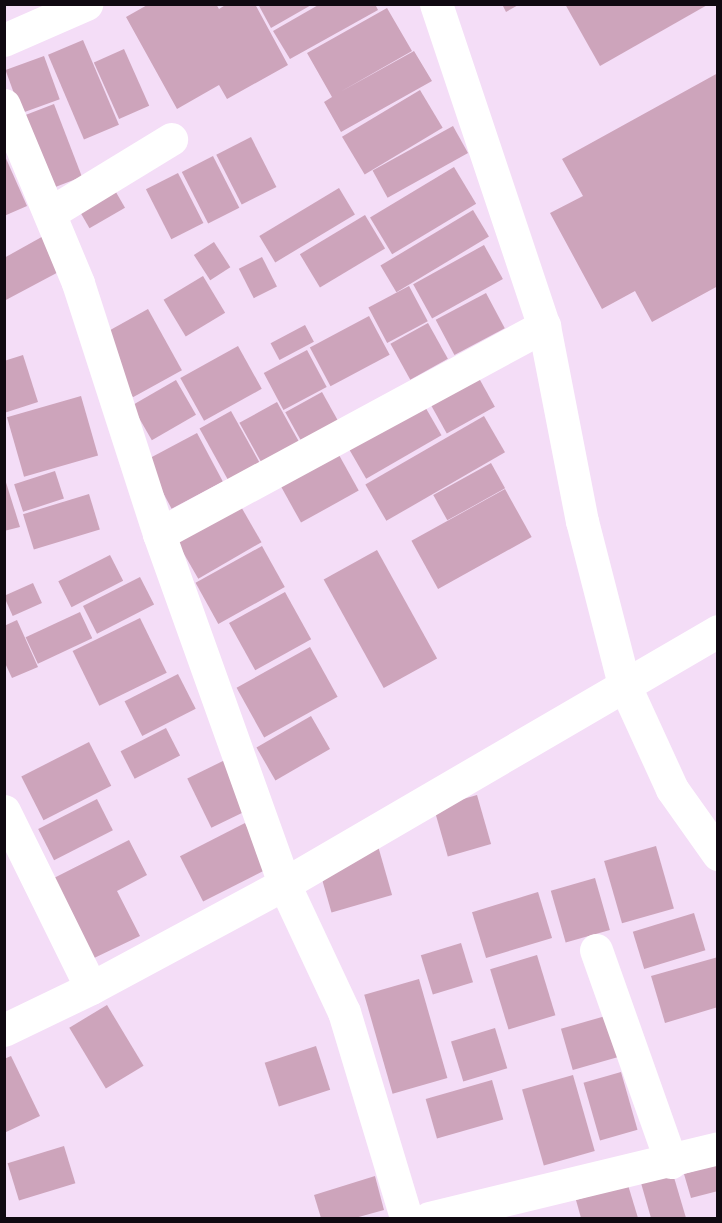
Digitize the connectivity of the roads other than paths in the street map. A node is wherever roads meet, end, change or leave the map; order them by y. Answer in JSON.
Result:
{"nodes":[{"id":1,"x":86,"y":4,"type":"edge"},
{"id":2,"x":436,"y":4,"type":"edge"},
{"id":3,"x":4,"y":40,"type":"edge"},
{"id":4,"x":4,"y":105,"type":"edge"},
{"id":5,"x":171,"y":139,"type":"dead end"},
{"id":6,"x":50,"y":213,"type":"junction"},
{"id":7,"x":544,"y":326,"type":"junction"},
{"id":8,"x":159,"y":534,"type":"junction"},
{"id":9,"x":717,"y":631,"type":"edge"},
{"id":10,"x":624,"y":684,"type":"junction"},
{"id":11,"x":4,"y":812,"type":"edge"},
{"id":12,"x":717,"y":854,"type":"edge"},
{"id":13,"x":284,"y":884,"type":"junction"},
{"id":14,"x":596,"y":950,"type":"dead end"},
{"id":15,"x":91,"y":988,"type":"junction"},
{"id":16,"x":4,"y":1030,"type":"edge"},
{"id":17,"x":717,"y":1148,"type":"edge"},
{"id":18,"x":671,"y":1162,"type":"junction"},
{"id":19,"x":406,"y":1218,"type":"edge"},
{"id":20,"x":429,"y":1218,"type":"edge"}],
"edges":[{"from":1,"to":3,"type":"street"},
{"from":2,"to":7,"type":"street"},
{"from":4,"to":6,"type":"street"},
{"from":5,"to":6,"type":"street"},
{"from":6,"to":8,"type":"street"},
{"from":7,"to":8,"type":"street"},
{"from":7,"to":10,"type":"street"},
{"from":8,"to":13,"type":"street"},
{"from":9,"to":10,"type":"street"},
{"from":10,"to":12,"type":"street"},
{"from":10,"to":13,"type":"street"},
{"from":11,"to":15,"type":"street"},
{"from":13,"to":15,"type":"street"},
{"from":13,"to":19,"type":"street"},
{"from":14,"to":18,"type":"street"},
{"from":15,"to":16,"type":"street"},
{"from":17,"to":18,"type":"street"},
{"from":18,"to":20,"type":"street"}]}
